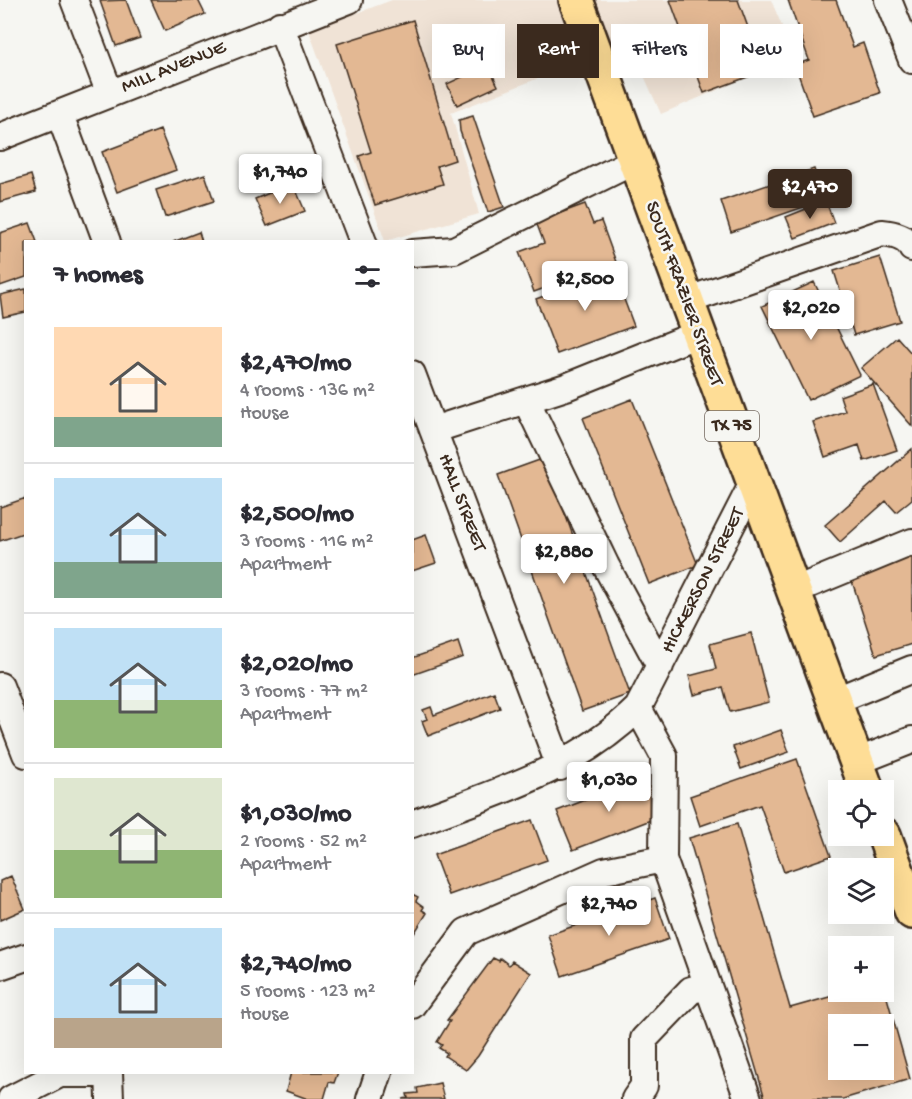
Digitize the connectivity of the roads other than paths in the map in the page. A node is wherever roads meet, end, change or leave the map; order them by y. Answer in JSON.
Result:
{"nodes":[{"id":1,"x":74,"y":0,"type":"edge"},
{"id":2,"x":349,"y":0,"type":"edge"},
{"id":3,"x":576,"y":0,"type":"edge"},
{"id":4,"x":888,"y":0,"type":"edge"},
{"id":5,"x":280,"y":25,"type":"junction"},
{"id":6,"x":912,"y":60,"type":"edge"},
{"id":7,"x":110,"y":94,"type":"junction"},
{"id":8,"x":60,"y":115,"type":"junction"},
{"id":9,"x":0,"y":137,"type":"edge"},
{"id":10,"x":634,"y":161,"type":"junction"},
{"id":11,"x":106,"y":240,"type":"edge"},
{"id":12,"x":362,"y":240,"type":"edge"},
{"id":13,"x":912,"y":248,"type":"edge"},
{"id":14,"x":414,"y":253,"type":"edge"},
{"id":15,"x":686,"y":301,"type":"junction"},
{"id":16,"x":698,"y":334,"type":"junction"},
{"id":17,"x":414,"y":379,"type":"edge"},
{"id":18,"x":526,"y":400,"type":"junction"},
{"id":19,"x":434,"y":430,"type":"junction"},
{"id":20,"x":753,"y":483,"type":"junction"},
{"id":21,"x":912,"y":542,"type":"edge"},
{"id":22,"x":793,"y":591,"type":"junction"},
{"id":23,"x":912,"y":669,"type":"edge"},
{"id":24,"x":657,"y":672,"type":"junction"},
{"id":25,"x":0,"y":686,"type":"edge"},
{"id":26,"x":834,"y":701,"type":"junction"},
{"id":27,"x":638,"y":708,"type":"junction"},
{"id":28,"x":912,"y":740,"type":"edge"},
{"id":29,"x":24,"y":748,"type":"edge"},
{"id":30,"x":560,"y":767,"type":"junction"},
{"id":31,"x":862,"y":776,"type":"edge"},
{"id":32,"x":414,"y":823,"type":"edge"},
{"id":33,"x":888,"y":846,"type":"edge"},
{"id":34,"x":663,"y":859,"type":"junction"},
{"id":35,"x":912,"y":912,"type":"edge"},
{"id":36,"x":24,"y":958,"type":"edge"},
{"id":37,"x":0,"y":966,"type":"edge"},
{"id":38,"x":708,"y":986,"type":"junction"},
{"id":39,"x":414,"y":1002,"type":"edge"},
{"id":40,"x":60,"y":1074,"type":"edge"},
{"id":41,"x":109,"y":1074,"type":"edge"},
{"id":42,"x":378,"y":1074,"type":"edge"},
{"id":43,"x":11,"y":1099,"type":"edge"},
{"id":44,"x":110,"y":1099,"type":"edge"},
{"id":45,"x":370,"y":1099,"type":"edge"},
{"id":46,"x":635,"y":1099,"type":"edge"},
{"id":47,"x":748,"y":1099,"type":"edge"}],
"edges":[{"from":1,"to":7,"type":"street"},
{"from":2,"to":5,"type":"street","name":"MILL AVENUE"},
{"from":3,"to":10,"type":"main road","name":"SOUTH FRAZIER STREET","number":"TX 75"},
{"from":4,"to":6,"type":"street"},
{"from":5,"to":7,"type":"street","name":"MILL AVENUE"},
{"from":5,"to":12,"type":"street"},
{"from":7,"to":8,"type":"street","name":"MILL AVENUE"},
{"from":8,"to":9,"type":"street","name":"MILL AVENUE"},
{"from":8,"to":11,"type":"street"},
{"from":10,"to":14,"type":"street"},
{"from":10,"to":15,"type":"main road","name":"SOUTH FRAZIER STREET","number":"TX 75"},
{"from":13,"to":15,"type":"street"},
{"from":15,"to":16,"type":"main road","name":"SOUTH FRAZIER STREET","number":"TX 75"},
{"from":16,"to":18,"type":"street"},
{"from":16,"to":20,"type":"main road","name":"SOUTH FRAZIER STREET","number":"TX 75"},
{"from":17,"to":19,"type":"street","name":"HALL STREET"},
{"from":18,"to":19,"type":"street"},
{"from":18,"to":24,"type":"street"},
{"from":19,"to":30,"type":"street","name":"HALL STREET"},
{"from":20,"to":22,"type":"main road","name":"SOUTH FRAZIER STREET","number":"TX 75"},
{"from":20,"to":24,"type":"street","name":"HICKERSON STREET"},
{"from":21,"to":22,"type":"street"},
{"from":22,"to":26,"type":"main road","name":"SOUTH FRAZIER STREET","number":"TX 75"},
{"from":23,"to":26,"type":"street"},
{"from":24,"to":27,"type":"street","name":"HICKERSON STREET"},
{"from":25,"to":29,"type":"street"},
{"from":26,"to":31,"type":"main road","name":"SOUTH FRAZIER STREET","number":"TX 75"},
{"from":27,"to":30,"type":"street","name":"HICKERSON STREET"},
{"from":27,"to":34,"type":"street"},
{"from":28,"to":31,"type":"street"},
{"from":30,"to":32,"type":"street","name":"HICKERSON STREET"},
{"from":33,"to":35,"type":"main road"},
{"from":34,"to":38,"type":"street"},
{"from":34,"to":39,"type":"street"},
{"from":36,"to":37,"type":"street"},
{"from":38,"to":46,"type":"street"},
{"from":38,"to":47,"type":"street"},
{"from":40,"to":43,"type":"street"},
{"from":41,"to":44,"type":"street"},
{"from":42,"to":45,"type":"street"}]}
